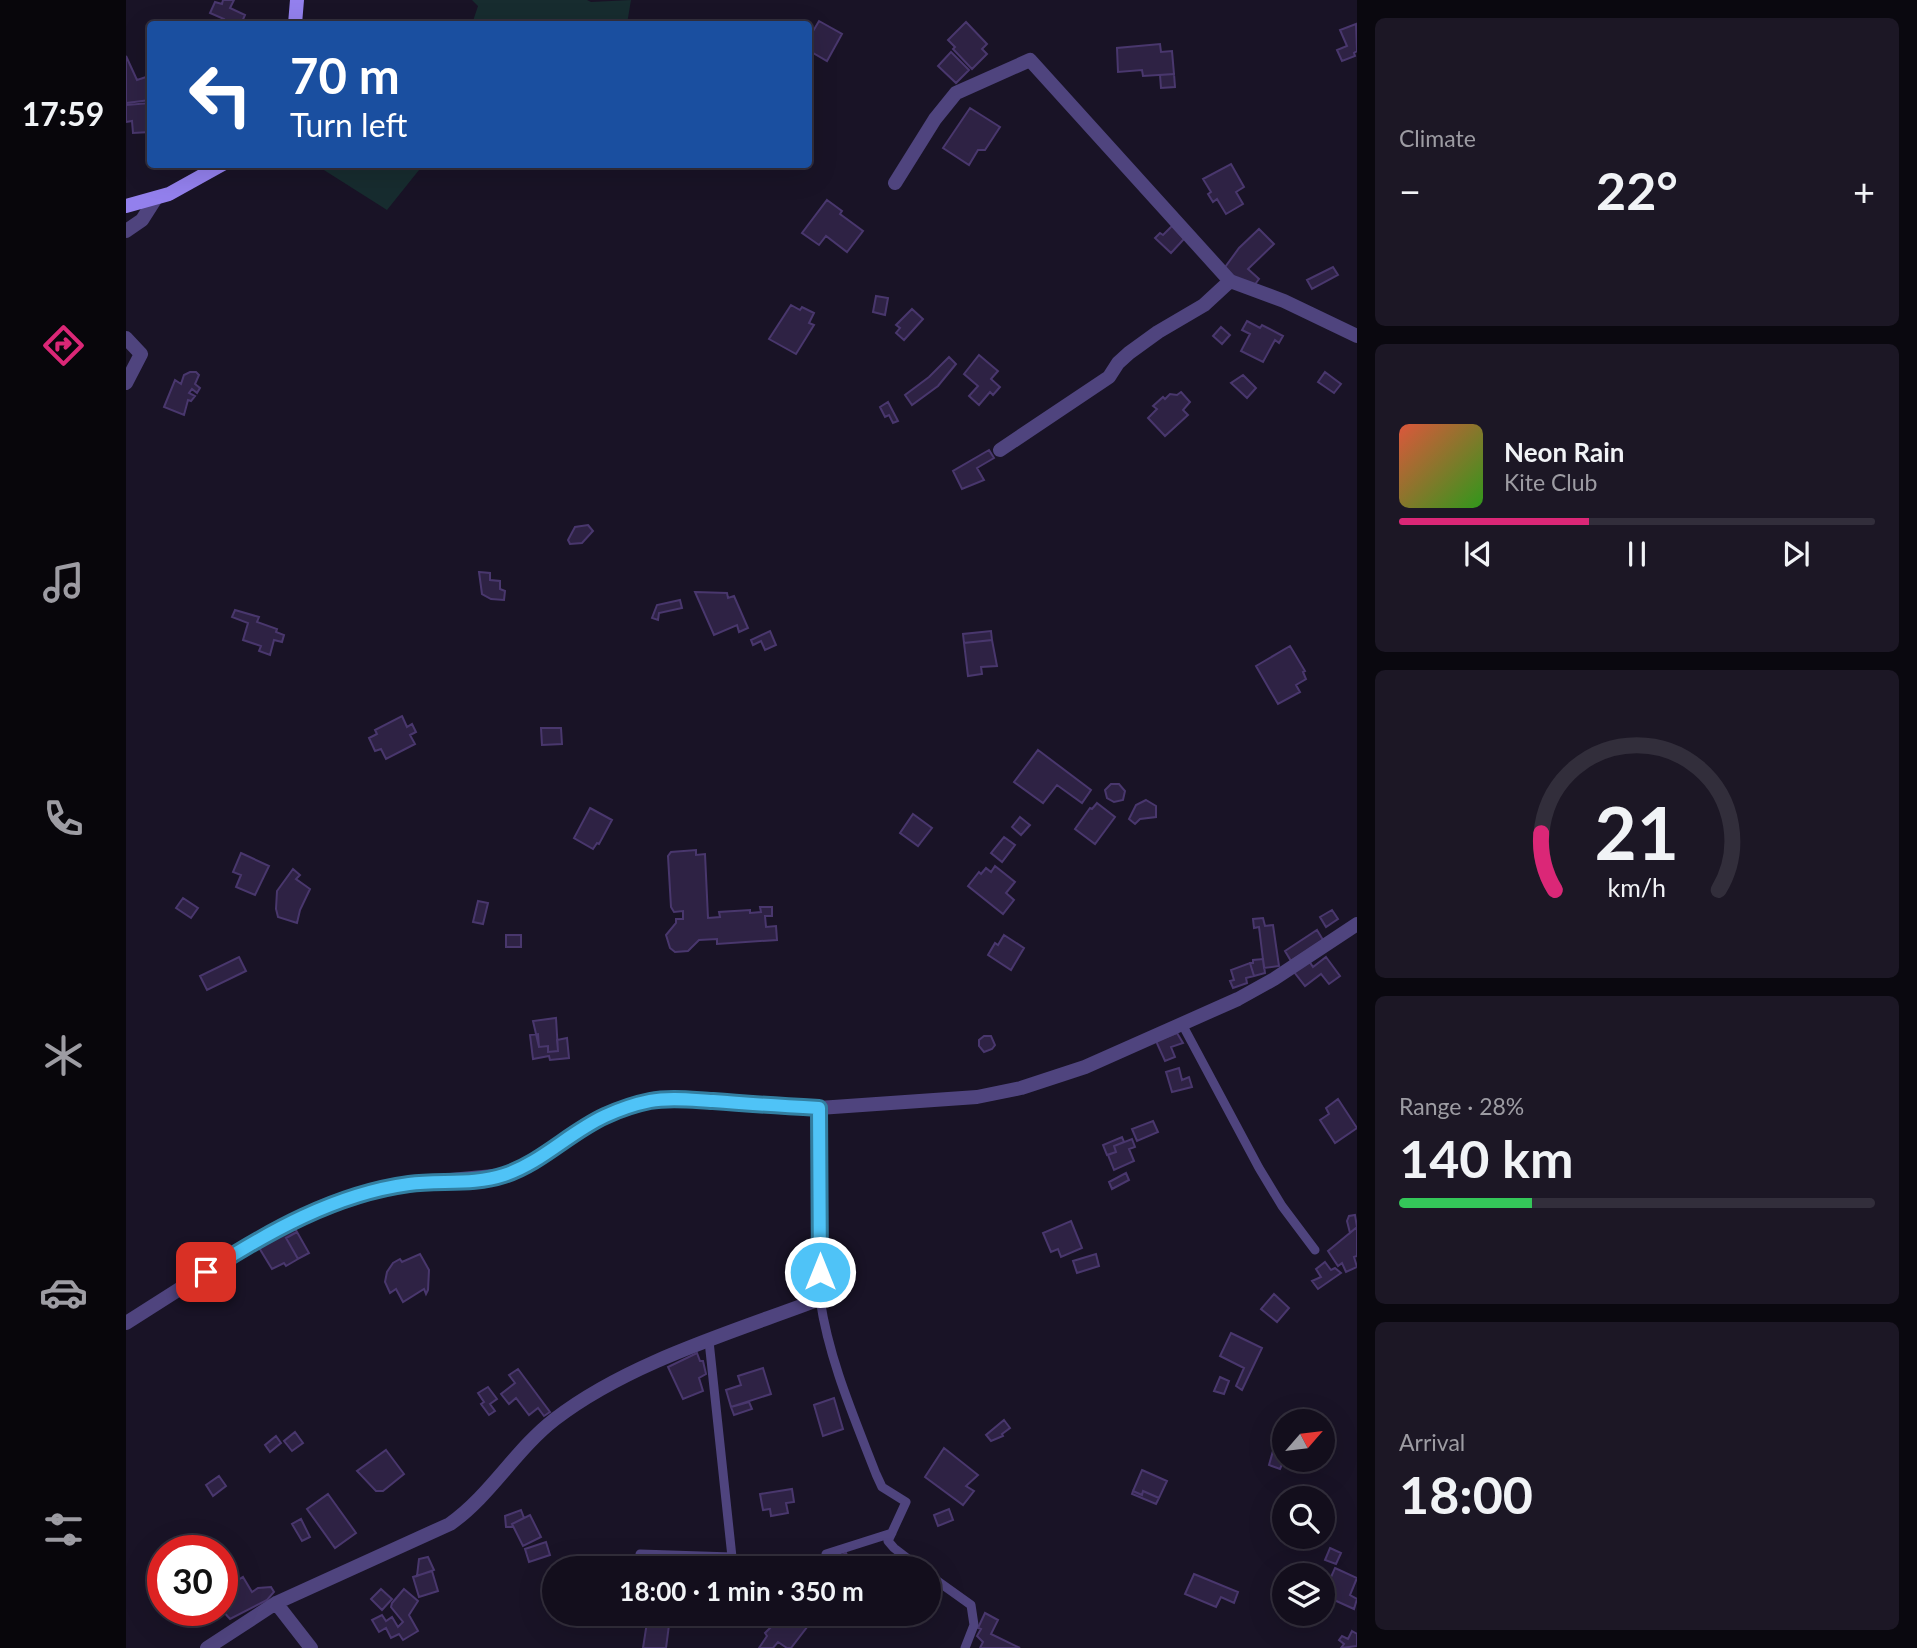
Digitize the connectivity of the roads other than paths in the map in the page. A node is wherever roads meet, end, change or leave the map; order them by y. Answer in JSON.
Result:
{"nodes":[{"id":1,"x":297,"y":0,"type":"edge"},
{"id":2,"x":295,"y":21,"type":"edge"},
{"id":3,"x":216,"y":168,"type":"edge"},
{"id":4,"x":895,"y":183,"type":"dead end"},
{"id":5,"x":156,"y":198,"type":"junction"},
{"id":6,"x":126,"y":206,"type":"edge"},
{"id":7,"x":126,"y":231,"type":"edge"},
{"id":8,"x":1230,"y":281,"type":"junction"},
{"id":9,"x":1357,"y":336,"type":"edge"},
{"id":10,"x":126,"y":338,"type":"edge"},
{"id":11,"x":126,"y":383,"type":"edge"},
{"id":12,"x":1000,"y":450,"type":"dead end"},
{"id":13,"x":1357,"y":924,"type":"edge"},
{"id":14,"x":1182,"y":1024,"type":"junction"},
{"id":15,"x":819,"y":1108,"type":"junction"},
{"id":16,"x":1315,"y":1250,"type":"dead end"},
{"id":17,"x":820,"y":1299,"type":"junction"},
{"id":18,"x":126,"y":1323,"type":"edge"},
{"id":19,"x":709,"y":1341,"type":"junction"},
{"id":20,"x":892,"y":1533,"type":"junction"},
{"id":21,"x":640,"y":1554,"type":"dead end"},
{"id":22,"x":826,"y":1555,"type":"dead end"},
{"id":23,"x":904,"y":1556,"type":"edge"},
{"id":24,"x":941,"y":1584,"type":"edge"},
{"id":25,"x":276,"y":1603,"type":"junction"},
{"id":26,"x":207,"y":1648,"type":"edge"},
{"id":27,"x":311,"y":1648,"type":"edge"},
{"id":28,"x":965,"y":1648,"type":"edge"}],
"edges":[{"from":1,"to":2,"type":"main road"},
{"from":3,"to":5,"type":"main road"},
{"from":4,"to":8,"type":"street"},
{"from":5,"to":6,"type":"main road"},
{"from":5,"to":7,"type":"street"},
{"from":8,"to":9,"type":"street"},
{"from":8,"to":12,"type":"street"},
{"from":10,"to":11,"type":"street"},
{"from":13,"to":14,"type":"street"},
{"from":14,"to":15,"type":"street"},
{"from":14,"to":16,"type":"lane"},
{"from":15,"to":17,"type":"street"},
{"from":15,"to":18,"type":"street"},
{"from":17,"to":19,"type":"street"},
{"from":17,"to":20,"type":"lane"},
{"from":19,"to":21,"type":"lane"},
{"from":19,"to":25,"type":"street"},
{"from":20,"to":22,"type":"lane"},
{"from":20,"to":23,"type":"lane"},
{"from":24,"to":28,"type":"lane"},
{"from":25,"to":26,"type":"street"},
{"from":25,"to":27,"type":"street"}]}
